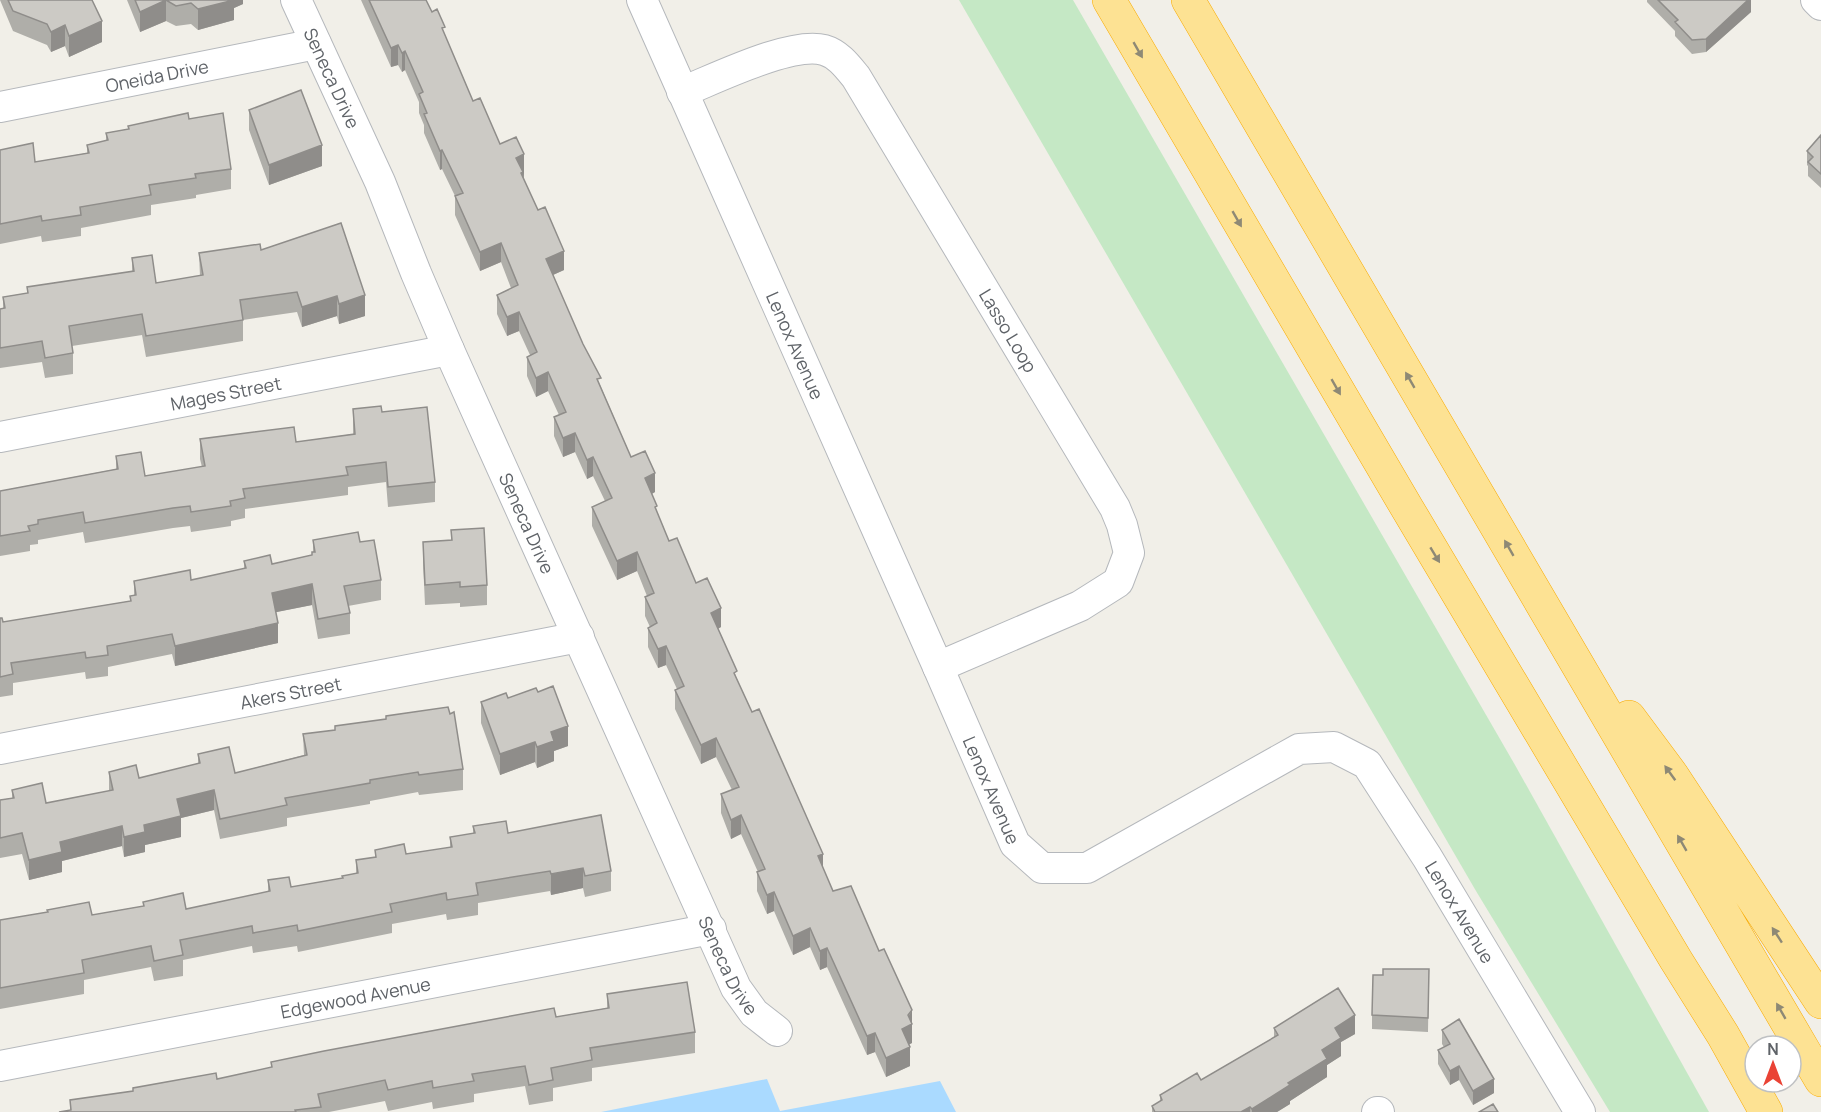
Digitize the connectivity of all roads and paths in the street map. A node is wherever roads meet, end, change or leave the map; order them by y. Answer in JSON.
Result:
{"nodes":[{"id":1,"x":296,"y":0,"type":"edge"},
{"id":2,"x":642,"y":0,"type":"edge"},
{"id":3,"x":1109,"y":0,"type":"edge"},
{"id":4,"x":1188,"y":0,"type":"edge"},
{"id":5,"x":1816,"y":0,"type":"edge"},
{"id":6,"x":1821,"y":5,"type":"edge"},
{"id":7,"x":316,"y":44,"type":"junction"},
{"id":8,"x":682,"y":92,"type":"junction"},
{"id":9,"x":0,"y":107,"type":"edge"},
{"id":10,"x":449,"y":350,"type":"junction"},
{"id":11,"x":0,"y":436,"type":"edge"},
{"id":12,"x":1530,"y":585,"type":"junction"},
{"id":13,"x":579,"y":637,"type":"junction"},
{"id":14,"x":938,"y":667,"type":"junction"},
{"id":15,"x":0,"y":748,"type":"edge"},
{"id":16,"x":711,"y":929,"type":"junction"},
{"id":17,"x":1821,"y":1002,"type":"edge"},
{"id":18,"x":777,"y":1031,"type":"dead end"},
{"id":19,"x":1723,"y":1035,"type":"junction"},
{"id":20,"x":0,"y":1066,"type":"edge"},
{"id":21,"x":1821,"y":1080,"type":"edge"},
{"id":22,"x":1580,"y":1112,"type":"edge"},
{"id":23,"x":1759,"y":1112,"type":"edge"},
{"id":24,"x":1766,"y":1112,"type":"edge"}],
"edges":[{"from":1,"to":7,"type":"street","name":"Seneca Drive"},
{"from":2,"to":8,"type":"street","name":"Lenox Avenue"},
{"from":3,"to":19,"type":"highway","one_way":true},
{"from":12,"to":4,"type":"highway","one_way":true},
{"from":5,"to":6,"type":"street"},
{"from":7,"to":9,"type":"street","name":"Oneida Drive"},
{"from":7,"to":10,"type":"street","name":"Seneca Drive"},
{"from":8,"to":14,"type":"street","name":"Lenox Avenue"},
{"from":8,"to":14,"type":"street","name":"Lasso Loop"},
{"from":10,"to":11,"type":"street","name":"Mages Street"},
{"from":10,"to":13,"type":"street","name":"Seneca Drive"},
{"from":17,"to":12,"type":"highway","one_way":true},
{"from":21,"to":12,"type":"highway","one_way":true},
{"from":13,"to":15,"type":"street","name":"Akers Street"},
{"from":13,"to":16,"type":"street","name":"Seneca Drive"},
{"from":14,"to":22,"type":"street","name":"Lenox Avenue"},
{"from":16,"to":18,"type":"street","name":"Seneca Drive"},
{"from":16,"to":20,"type":"street","name":"Edgewood Avenue"},
{"from":19,"to":23,"type":"highway"},
{"from":19,"to":24,"type":"highway"}]}
